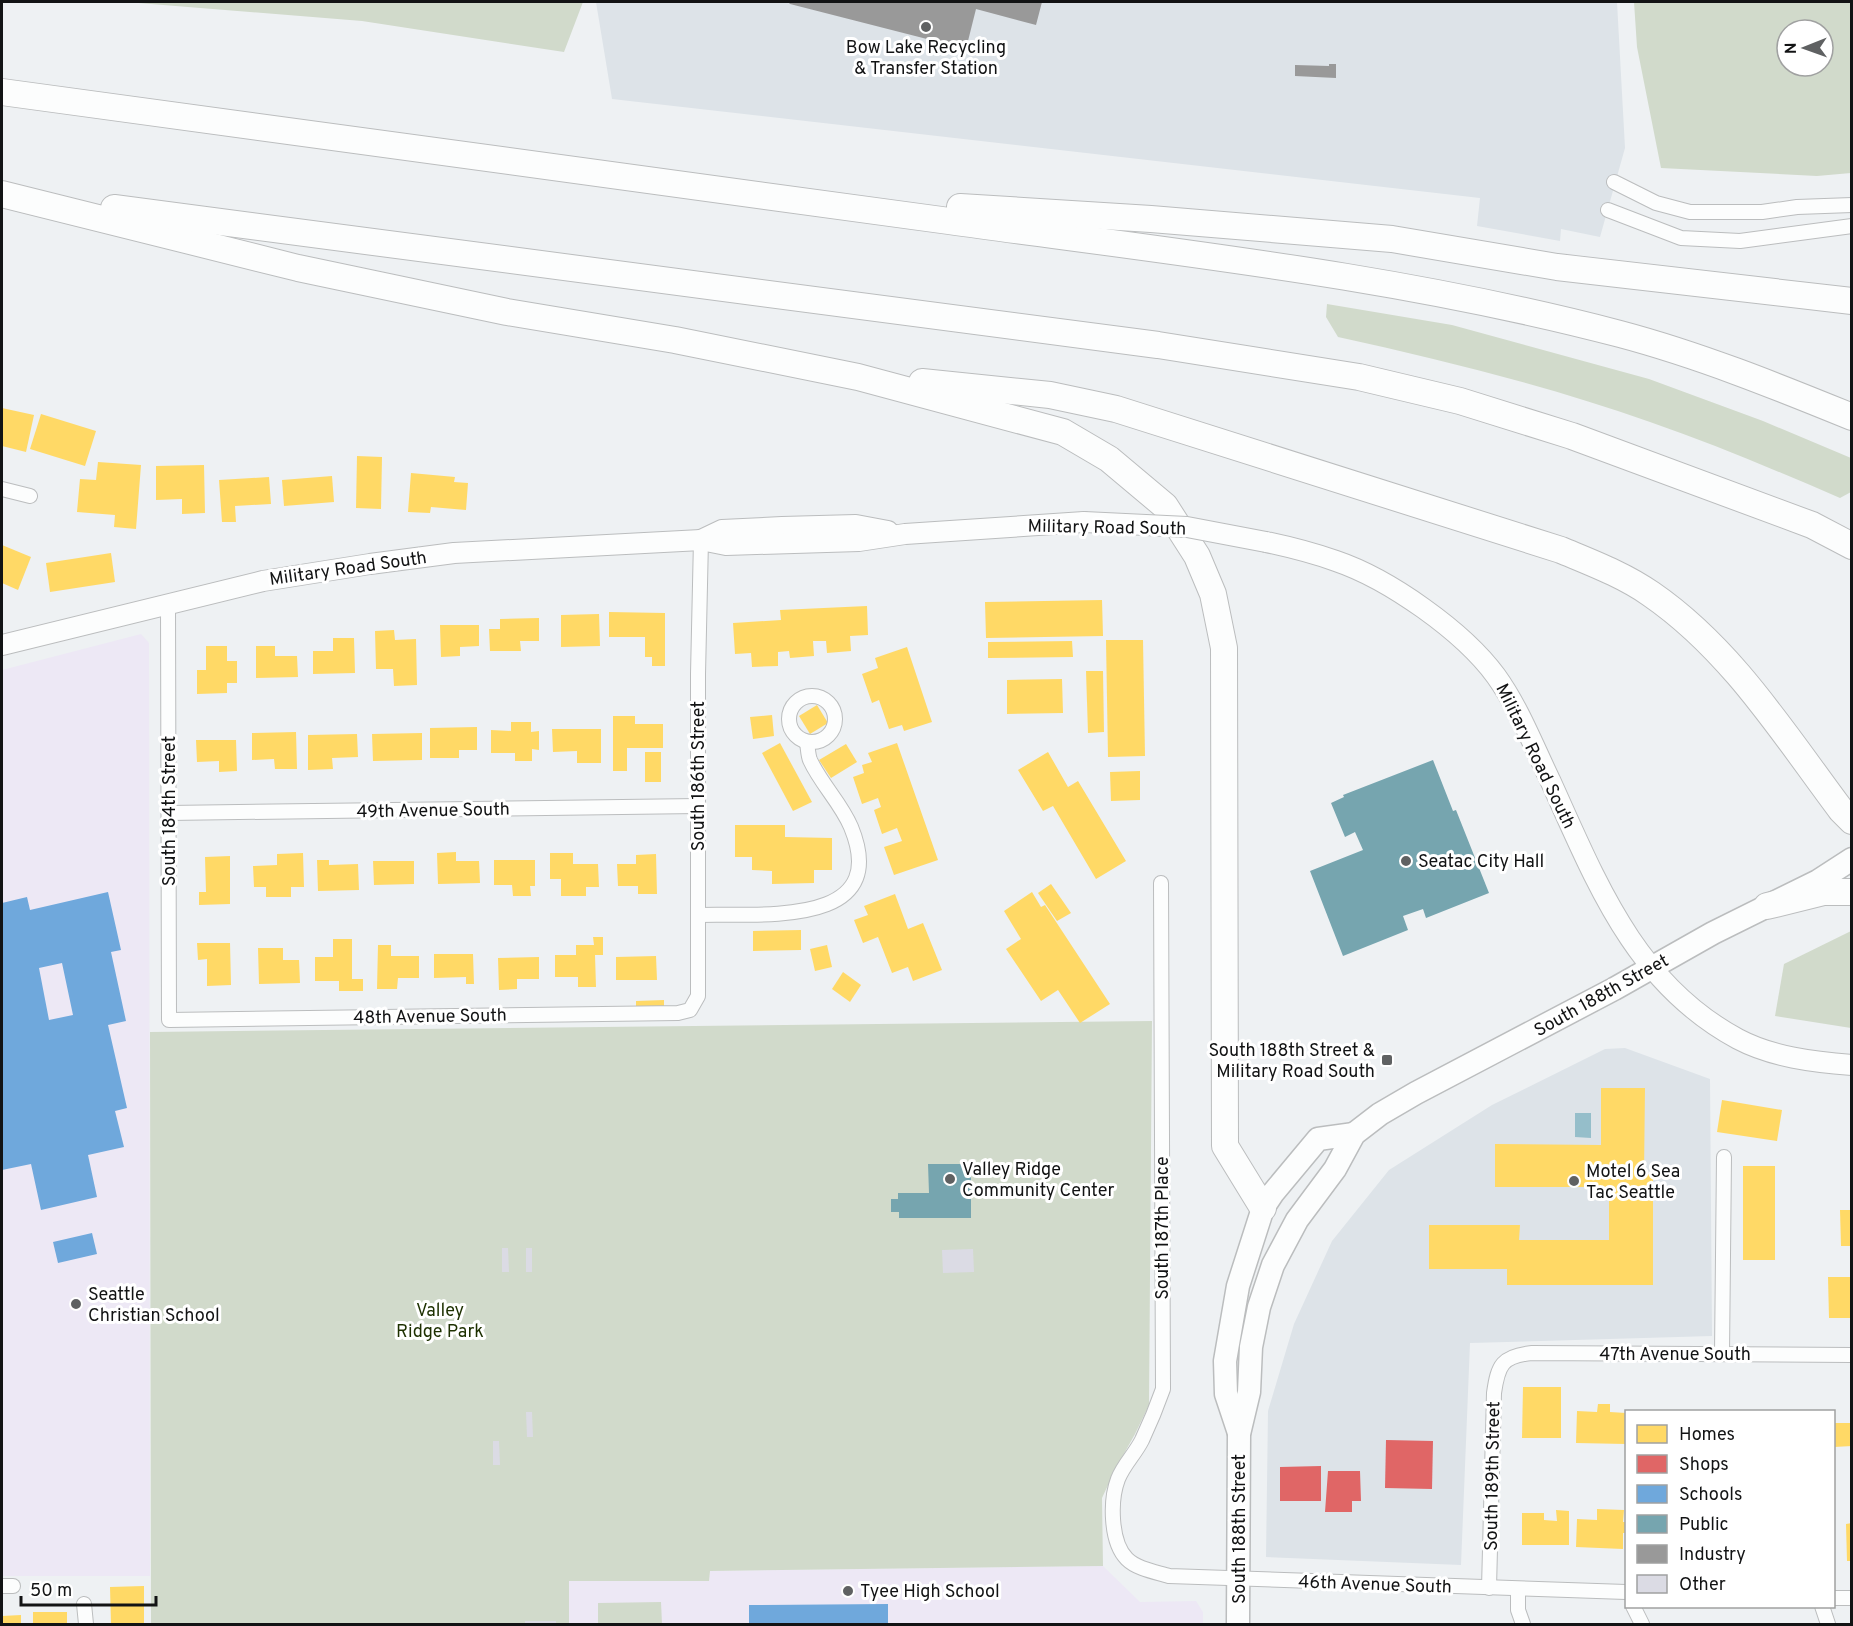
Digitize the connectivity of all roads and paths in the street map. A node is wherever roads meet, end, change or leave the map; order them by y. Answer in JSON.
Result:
{"nodes":[{"id":1,"x":2,"y":92,"type":"edge"},
{"id":2,"x":1614,"y":182,"type":"dead end"},
{"id":3,"x":2,"y":194,"type":"edge"},
{"id":4,"x":756,"y":194,"type":"junction"},
{"id":5,"x":1851,"y":205,"type":"edge"},
{"id":6,"x":1608,"y":210,"type":"dead end"},
{"id":7,"x":1851,"y":226,"type":"edge"},
{"id":8,"x":1851,"y":301,"type":"edge"},
{"id":9,"x":858,"y":377,"type":"junction"},
{"id":10,"x":1851,"y":417,"type":"edge"},
{"id":11,"x":2,"y":489,"type":"edge"},
{"id":12,"x":30,"y":496,"type":"dead end"},
{"id":13,"x":701,"y":540,"type":"junction"},
{"id":14,"x":1851,"y":546,"type":"edge"},
{"id":15,"x":168,"y":603,"type":"junction"},
{"id":16,"x":2,"y":645,"type":"edge"},
{"id":17,"x":807,"y":743,"type":"dead end"},
{"id":18,"x":698,"y":806,"type":"junction"},
{"id":19,"x":169,"y":813,"type":"junction"},
{"id":20,"x":1851,"y":821,"type":"edge"},
{"id":21,"x":1851,"y":859,"type":"edge"},
{"id":22,"x":1161,"y":883,"type":"dead end"},
{"id":23,"x":1851,"y":892,"type":"edge"},
{"id":24,"x":1767,"y":906,"type":"junction"},
{"id":25,"x":699,"y":915,"type":"junction"},
{"id":26,"x":1651,"y":968,"type":"junction"},
{"id":27,"x":690,"y":1010,"type":"joint"},
{"id":28,"x":169,"y":1020,"type":"joint"},
{"id":29,"x":1851,"y":1065,"type":"edge"},
{"id":30,"x":1354,"y":1134,"type":"junction"},
{"id":31,"x":1724,"y":1157,"type":"dead end"},
{"id":32,"x":1263,"y":1208,"type":"junction"},
{"id":33,"x":1722,"y":1354,"type":"junction"},
{"id":34,"x":1851,"y":1355,"type":"edge"},
{"id":35,"x":1501,"y":1364,"type":"joint"},
{"id":36,"x":1239,"y":1434,"type":"junction"},
{"id":37,"x":1127,"y":1558,"type":"joint"},
{"id":38,"x":1239,"y":1579,"type":"junction"},
{"id":39,"x":1489,"y":1588,"type":"junction"},
{"id":40,"x":1518,"y":1589,"type":"junction"},
{"id":41,"x":1625,"y":1592,"type":"edge"},
{"id":42,"x":1835,"y":1598,"type":"edge"},
{"id":43,"x":1851,"y":1598,"type":"edge"},
{"id":44,"x":84,"y":1604,"type":"dead end"},
{"id":45,"x":1634,"y":1608,"type":"edge"},
{"id":46,"x":1823,"y":1608,"type":"edge"},
{"id":47,"x":86,"y":1624,"type":"edge"},
{"id":48,"x":1238,"y":1624,"type":"edge"},
{"id":49,"x":1523,"y":1624,"type":"edge"},
{"id":50,"x":1641,"y":1624,"type":"edge"},
{"id":51,"x":1828,"y":1624,"type":"edge"}],
"edges":[{"from":1,"to":4,"type":"highway"},
{"from":2,"to":5,"type":"street"},
{"from":3,"to":9,"type":"highway"},
{"from":3,"to":14,"type":"highway"},
{"from":4,"to":8,"type":"highway"},
{"from":4,"to":10,"type":"highway"},
{"from":6,"to":7,"type":"street"},
{"from":9,"to":20,"type":"highway"},
{"from":9,"to":32,"type":"highway"},
{"from":11,"to":12,"type":"street"},
{"from":13,"to":15,"type":"main road","name":"Military Road South"},
{"from":13,"to":18,"type":"street","name":"South 186th Street"},
{"from":13,"to":26,"type":"main road","name":"Military Road South","bridge":true},
{"from":15,"to":16,"type":"main road","name":"Military Road South"},
{"from":15,"to":19,"type":"street","name":"South 184th Street"},
{"from":17,"to":25,"type":"street"},
{"from":18,"to":19,"type":"street","name":"49th Avenue South"},
{"from":18,"to":25,"type":"street","name":"South 186th Street"},
{"from":19,"to":28,"type":"street","name":"South 184th Street"},
{"from":21,"to":24,"type":"main road","name":"South 188th Street"},
{"from":22,"to":37,"type":"street","name":"South 187th Place"},
{"from":23,"to":24,"type":"highway"},
{"from":24,"to":26,"type":"main road","name":"South 188th Street"},
{"from":25,"to":27,"type":"street","name":"South 186th Street"},
{"from":26,"to":29,"type":"main road","name":"Military Road South"},
{"from":26,"to":30,"type":"main road","name":"South 188th Street"},
{"from":27,"to":28,"type":"street","name":"48th Avenue South"},
{"from":30,"to":32,"type":"main road","name":"South 188th Street"},
{"from":30,"to":36,"type":"main road","name":"South 188th Street"},
{"from":31,"to":33,"type":"street"},
{"from":32,"to":36,"type":"main road","name":"South 188th Street"},
{"from":33,"to":34,"type":"street","name":"47th Avenue South"},
{"from":33,"to":35,"type":"street","name":"47th Avenue South"},
{"from":35,"to":39,"type":"street","name":"South 189th Street"},
{"from":36,"to":38,"type":"main road","name":"South 188th Street"},
{"from":37,"to":38,"type":"street","name":"46th Avenue South"},
{"from":38,"to":39,"type":"street","name":"46th Avenue South"},
{"from":38,"to":48,"type":"main road","name":"South 188th Street"},
{"from":39,"to":40,"type":"street","name":"46th Avenue South"},
{"from":40,"to":41,"type":"street","name":"46th Avenue South"},
{"from":40,"to":49,"type":"street"},
{"from":42,"to":43,"type":"street"},
{"from":44,"to":47,"type":"street"},
{"from":45,"to":50,"type":"street"},
{"from":46,"to":51,"type":"street"}]}
